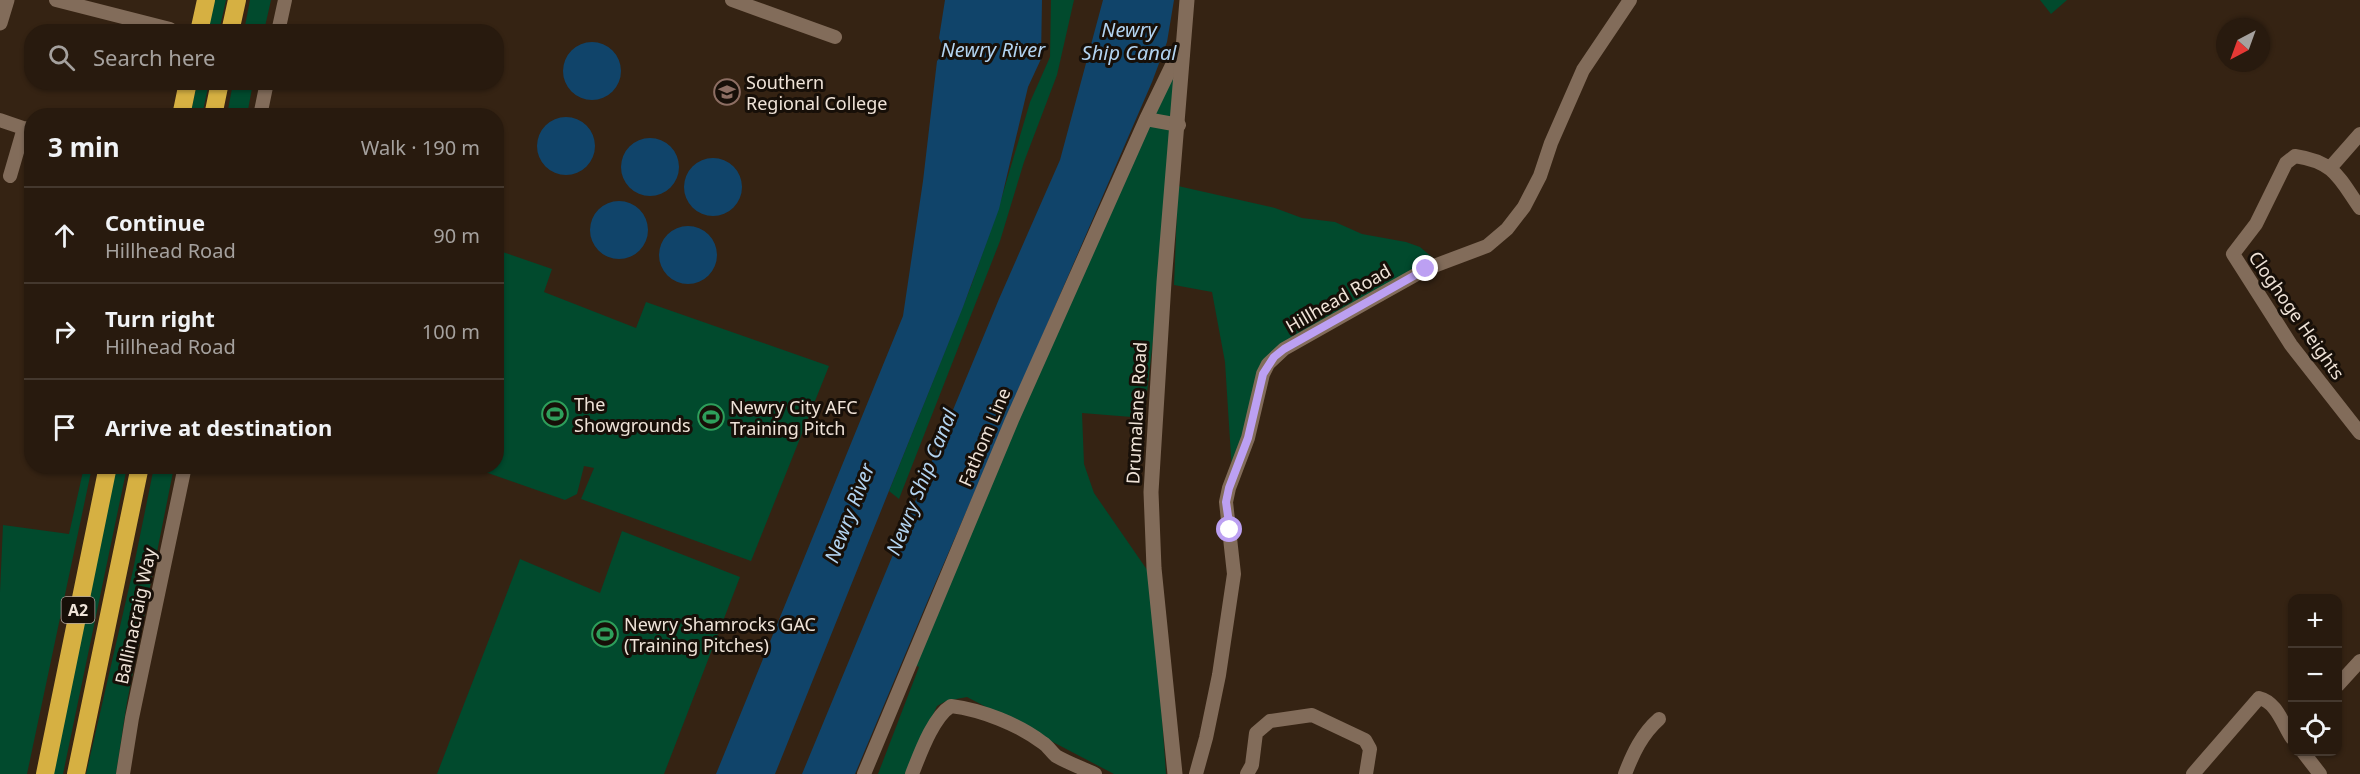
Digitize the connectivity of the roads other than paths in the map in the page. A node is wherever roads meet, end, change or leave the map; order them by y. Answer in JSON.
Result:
{"nodes":[{"id":1,"x":7,"y":0,"type":"edge"},
{"id":2,"x":56,"y":0,"type":"edge"},
{"id":3,"x":206,"y":0,"type":"edge"},
{"id":4,"x":237,"y":0,"type":"edge"},
{"id":5,"x":285,"y":0,"type":"edge"},
{"id":6,"x":732,"y":0,"type":"edge"},
{"id":7,"x":1187,"y":0,"type":"edge"},
{"id":8,"x":1630,"y":0,"type":"edge"},
{"id":9,"x":0,"y":23,"type":"edge"},
{"id":10,"x":129,"y":24,"type":"edge"},
{"id":11,"x":201,"y":24,"type":"edge"},
{"id":12,"x":232,"y":24,"type":"edge"},
{"id":13,"x":280,"y":24,"type":"edge"},
{"id":14,"x":835,"y":37,"type":"dead end"},
{"id":15,"x":1183,"y":54,"type":"junction"},
{"id":16,"x":187,"y":90,"type":"edge"},
{"id":17,"x":218,"y":90,"type":"edge"},
{"id":18,"x":265,"y":90,"type":"edge"},
{"id":19,"x":183,"y":108,"type":"edge"},
{"id":20,"x":215,"y":108,"type":"edge"},
{"id":21,"x":262,"y":108,"type":"edge"},
{"id":22,"x":1146,"y":119,"type":"junction"},
{"id":23,"x":0,"y":120,"type":"edge"},
{"id":24,"x":1179,"y":125,"type":"junction"},
{"id":25,"x":24,"y":129,"type":"edge"},
{"id":26,"x":2360,"y":134,"type":"edge"},
{"id":27,"x":24,"y":140,"type":"edge"},
{"id":28,"x":2330,"y":168,"type":"junction"},
{"id":29,"x":10,"y":176,"type":"dead end"},
{"id":30,"x":2360,"y":208,"type":"edge"},
{"id":31,"x":2360,"y":433,"type":"edge"},
{"id":32,"x":106,"y":474,"type":"edge"},
{"id":33,"x":138,"y":474,"type":"edge"},
{"id":34,"x":183,"y":474,"type":"edge"},
{"id":35,"x":2360,"y":661,"type":"edge"},
{"id":36,"x":2342,"y":680,"type":"edge"},
{"id":37,"x":1659,"y":719,"type":"dead end"},
{"id":38,"x":2288,"y":730,"type":"edge"},
{"id":39,"x":2306,"y":756,"type":"edge"},
{"id":40,"x":1079,"y":771,"type":"edge"},
{"id":41,"x":45,"y":774,"type":"edge"},
{"id":42,"x":75,"y":774,"type":"edge"},
{"id":43,"x":123,"y":774,"type":"edge"},
{"id":44,"x":864,"y":774,"type":"edge"},
{"id":45,"x":912,"y":774,"type":"edge"},
{"id":46,"x":1095,"y":774,"type":"edge"},
{"id":47,"x":1175,"y":774,"type":"edge"},
{"id":48,"x":1196,"y":774,"type":"edge"},
{"id":49,"x":1247,"y":774,"type":"edge"},
{"id":50,"x":1366,"y":774,"type":"edge"},
{"id":51,"x":1625,"y":774,"type":"edge"},
{"id":52,"x":2193,"y":774,"type":"edge"},
{"id":53,"x":2320,"y":774,"type":"edge"}],
"edges":[{"from":1,"to":9,"type":"main road"},
{"from":2,"to":10,"type":"street"},
{"from":3,"to":11,"type":"highway"},
{"from":4,"to":12,"type":"highway"},
{"from":5,"to":13,"type":"street"},
{"from":6,"to":14,"type":"street"},
{"from":7,"to":15,"type":"main road"},
{"from":8,"to":48,"type":"street","name":"Hillhead Road"},
{"from":15,"to":22,"type":"street","name":"Fathom Line"},
{"from":15,"to":24,"type":"main road","name":"Drumalane Road"},
{"from":16,"to":19,"type":"highway"},
{"from":17,"to":20,"type":"highway"},
{"from":18,"to":21,"type":"street"},
{"from":22,"to":24,"type":"street"},
{"from":22,"to":44,"type":"street","name":"Fathom Line"},
{"from":23,"to":25,"type":"street"},
{"from":24,"to":47,"type":"main road","name":"Drumalane Road"},
{"from":26,"to":28,"type":"street"},
{"from":27,"to":29,"type":"street"},
{"from":28,"to":30,"type":"street"},
{"from":28,"to":31,"type":"street","name":"Cloghoge Heights"},
{"from":32,"to":41,"type":"highway","number":"A2"},
{"from":33,"to":42,"type":"highway","number":"A2"},
{"from":34,"to":43,"type":"street","name":"Ballinacraig Way"},
{"from":35,"to":36,"type":"street"},
{"from":37,"to":51,"type":"street"},
{"from":38,"to":52,"type":"street"},
{"from":39,"to":53,"type":"street"},
{"from":40,"to":45,"type":"street"},
{"from":40,"to":46,"type":"street"},
{"from":49,"to":50,"type":"street"}]}
